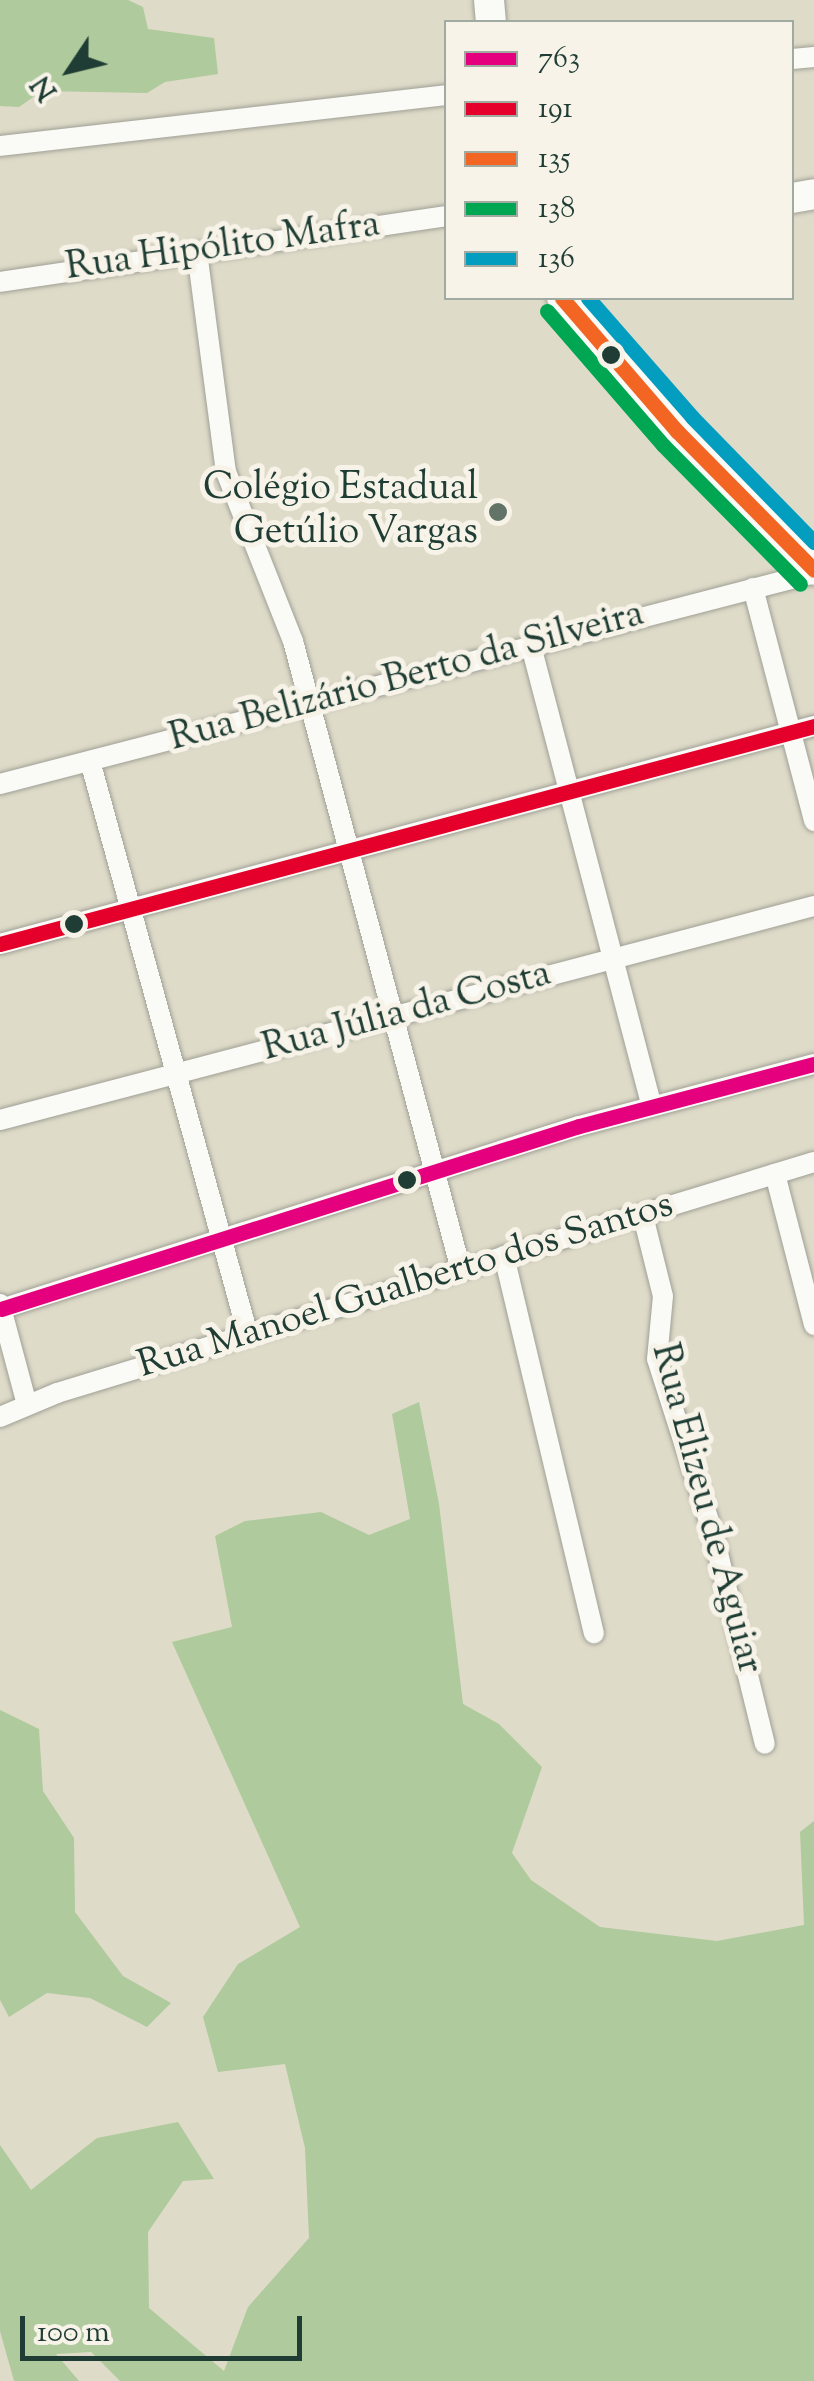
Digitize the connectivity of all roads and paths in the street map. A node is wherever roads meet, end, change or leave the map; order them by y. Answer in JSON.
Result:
{"nodes":[{"id":1,"x":444,"y":95,"type":"edge"},
{"id":2,"x":0,"y":146,"type":"edge"},
{"id":3,"x":444,"y":216,"type":"edge"},
{"id":4,"x":198,"y":252,"type":"junction"},
{"id":5,"x":0,"y":282,"type":"edge"},
{"id":6,"x":564,"y":300,"type":"edge"},
{"id":7,"x":814,"y":572,"type":"edge"},
{"id":8,"x":754,"y":588,"type":"junction"},
{"id":9,"x":531,"y":646,"type":"junction"},
{"id":10,"x":310,"y":704,"type":"junction"},
{"id":11,"x":814,"y":726,"type":"edge"},
{"id":12,"x":791,"y":732,"type":"junction"},
{"id":13,"x":90,"y":761,"type":"junction"},
{"id":14,"x":0,"y":784,"type":"edge"},
{"id":15,"x":569,"y":791,"type":"junction"},
{"id":16,"x":814,"y":821,"type":"edge"},
{"id":17,"x":350,"y":850,"type":"junction"},
{"id":18,"x":814,"y":906,"type":"edge"},
{"id":19,"x":131,"y":908,"type":"junction"},
{"id":20,"x":0,"y":944,"type":"edge"},
{"id":21,"x":613,"y":958,"type":"junction"},
{"id":22,"x":394,"y":1016,"type":"junction"},
{"id":23,"x":814,"y":1064,"type":"edge"},
{"id":24,"x":176,"y":1074,"type":"junction"},
{"id":25,"x":652,"y":1106,"type":"junction"},
{"id":26,"x":0,"y":1120,"type":"edge"},
{"id":27,"x":814,"y":1162,"type":"edge"},
{"id":28,"x":435,"y":1171,"type":"junction"},
{"id":29,"x":775,"y":1174,"type":"junction"},
{"id":30,"x":643,"y":1216,"type":"junction"},
{"id":31,"x":222,"y":1238,"type":"junction"},
{"id":32,"x":504,"y":1256,"type":"junction"},
{"id":33,"x":462,"y":1270,"type":"junction"},
{"id":34,"x":1,"y":1306,"type":"edge"},
{"id":35,"x":814,"y":1325,"type":"edge"},
{"id":36,"x":248,"y":1335,"type":"junction"},
{"id":37,"x":5,"y":1346,"type":"edge"},
{"id":38,"x":27,"y":1405,"type":"junction"},
{"id":39,"x":0,"y":1417,"type":"edge"},
{"id":40,"x":594,"y":1633,"type":"dead end"},
{"id":41,"x":766,"y":1744,"type":"dead end"}],
"edges":[{"from":1,"to":2,"type":"street"},
{"from":3,"to":4,"type":"street","name":"Rua Hipólito Mafra"},
{"from":4,"to":5,"type":"street","name":"Rua Hipólito Mafra"},
{"from":4,"to":10,"type":"street"},
{"from":6,"to":7,"type":"main road"},
{"from":7,"to":8,"type":"street","name":"Rua Belizário Berto da Silveira"},
{"from":8,"to":9,"type":"street","name":"Rua Belizário Berto da Silveira"},
{"from":8,"to":12,"type":"street"},
{"from":9,"to":10,"type":"street","name":"Rua Belizário Berto da Silveira"},
{"from":9,"to":15,"type":"street"},
{"from":10,"to":13,"type":"street","name":"Rua Belizário Berto da Silveira"},
{"from":10,"to":17,"type":"street"},
{"from":11,"to":12,"type":"street"},
{"from":12,"to":15,"type":"street"},
{"from":12,"to":16,"type":"street"},
{"from":13,"to":14,"type":"street","name":"Rua Belizário Berto da Silveira"},
{"from":13,"to":19,"type":"street"},
{"from":15,"to":17,"type":"street"},
{"from":15,"to":21,"type":"street"},
{"from":17,"to":19,"type":"street"},
{"from":17,"to":22,"type":"street"},
{"from":18,"to":21,"type":"street","name":"Rua Júlia da Costa"},
{"from":19,"to":20,"type":"street"},
{"from":19,"to":24,"type":"street"},
{"from":21,"to":22,"type":"street","name":"Rua Júlia da Costa"},
{"from":21,"to":25,"type":"street"},
{"from":22,"to":24,"type":"street","name":"Rua Júlia da Costa"},
{"from":22,"to":28,"type":"street"},
{"from":23,"to":25,"type":"street"},
{"from":24,"to":26,"type":"street","name":"Rua Júlia da Costa"},
{"from":24,"to":31,"type":"street"},
{"from":25,"to":28,"type":"street"},
{"from":27,"to":29,"type":"street","name":"Rua Manoel Gualberto dos Santos"},
{"from":28,"to":31,"type":"street"},
{"from":28,"to":33,"type":"street"},
{"from":29,"to":30,"type":"street","name":"Rua Manoel Gualberto dos Santos"},
{"from":29,"to":35,"type":"street"},
{"from":30,"to":32,"type":"street","name":"Rua Manoel Gualberto dos Santos"},
{"from":30,"to":41,"type":"street","name":"Rua Elizeu de Aguiar"},
{"from":31,"to":34,"type":"street"},
{"from":31,"to":36,"type":"street"},
{"from":32,"to":33,"type":"street","name":"Rua Manoel Gualberto dos Santos"},
{"from":32,"to":40,"type":"street"},
{"from":33,"to":36,"type":"street","name":"Rua Manoel Gualberto dos Santos"},
{"from":34,"to":37,"type":"street"},
{"from":36,"to":38,"type":"street","name":"Rua Manoel Gualberto dos Santos"},
{"from":37,"to":38,"type":"street"},
{"from":38,"to":39,"type":"street","name":"Rua Manoel Gualberto dos Santos"}]}
